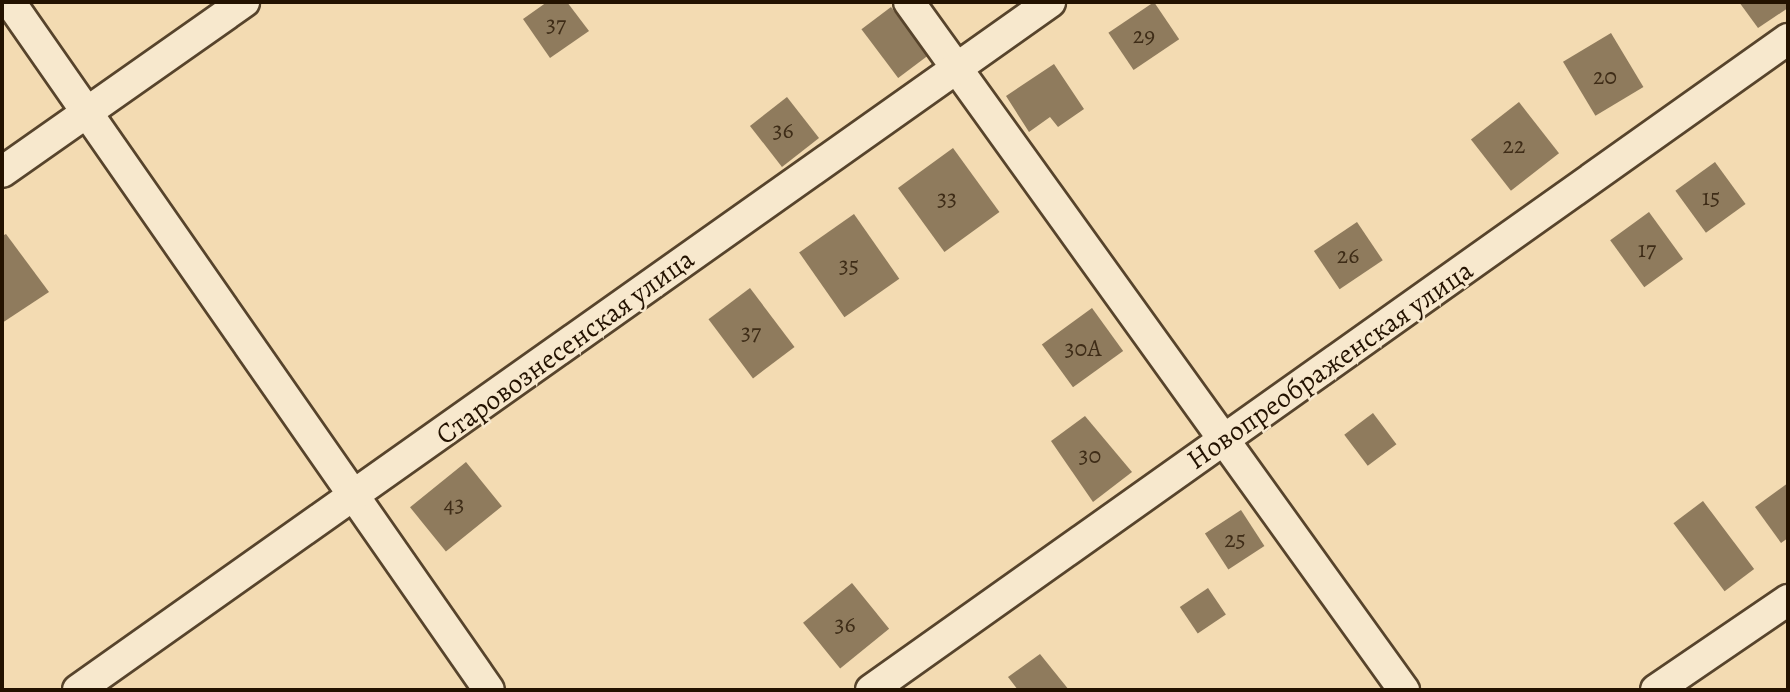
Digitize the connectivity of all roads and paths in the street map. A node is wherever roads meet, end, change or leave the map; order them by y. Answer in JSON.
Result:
{"nodes":[{"id":1,"x":10,"y":2,"type":"edge"},
{"id":2,"x":244,"y":2,"type":"edge"},
{"id":3,"x":909,"y":2,"type":"edge"},
{"id":4,"x":1050,"y":2,"type":"edge"},
{"id":5,"x":1788,"y":39,"type":"edge"},
{"id":6,"x":956,"y":67,"type":"junction"},
{"id":7,"x":90,"y":113,"type":"junction"},
{"id":8,"x":2,"y":172,"type":"edge"},
{"id":9,"x":1223,"y":441,"type":"junction"},
{"id":10,"x":351,"y":498,"type":"junction"},
{"id":11,"x":1788,"y":600,"type":"edge"},
{"id":12,"x":889,"y":685,"type":"edge"},
{"id":13,"x":78,"y":690,"type":"edge"},
{"id":14,"x":489,"y":690,"type":"edge"},
{"id":15,"x":1404,"y":690,"type":"edge"},
{"id":16,"x":1656,"y":690,"type":"edge"}],
"edges":[{"from":1,"to":7,"type":"street"},
{"from":2,"to":7,"type":"street"},
{"from":3,"to":6,"type":"street"},
{"from":4,"to":6,"type":"street","name":"Старовознесенская улица"},
{"from":5,"to":9,"type":"street","name":"Новопреображенская улица"},
{"from":6,"to":9,"type":"street"},
{"from":6,"to":10,"type":"street","name":"Старовознесенская улица"},
{"from":7,"to":8,"type":"street"},
{"from":7,"to":10,"type":"street"},
{"from":9,"to":12,"type":"street","name":"Новопреображенская улица"},
{"from":9,"to":15,"type":"street"},
{"from":10,"to":13,"type":"street","name":"Старовознесенская улица"},
{"from":10,"to":14,"type":"street"},
{"from":11,"to":16,"type":"street"}]}
